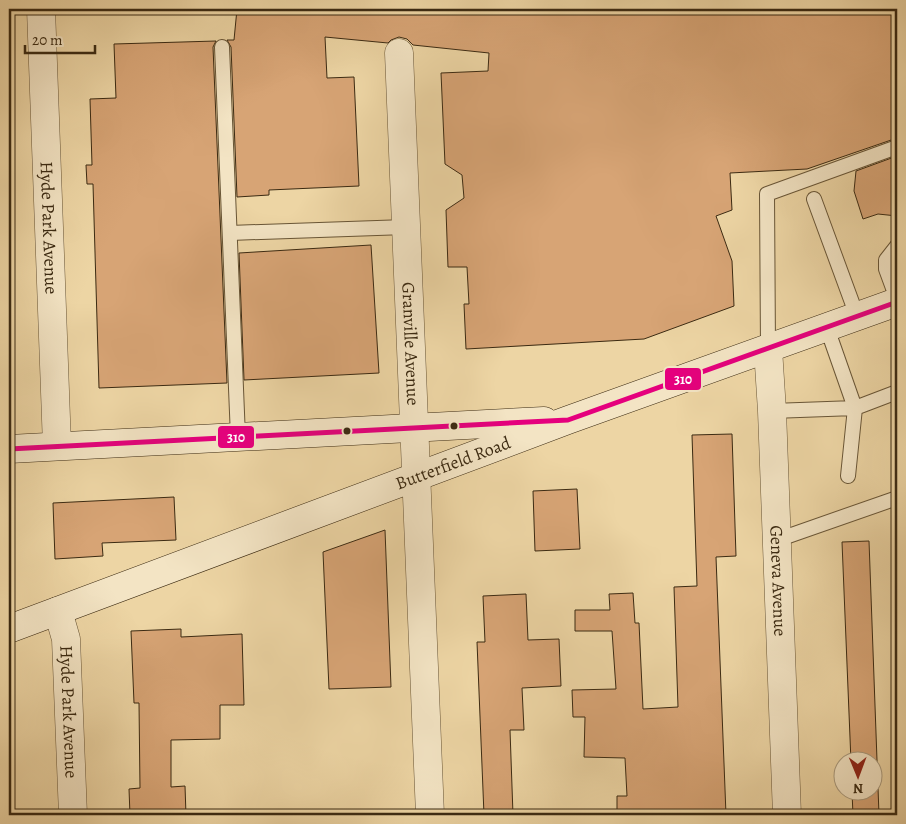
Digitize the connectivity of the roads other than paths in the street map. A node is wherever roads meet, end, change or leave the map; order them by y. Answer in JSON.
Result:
{"nodes":[{"id":1,"x":40,"y":9,"type":"edge"},
{"id":2,"x":222,"y":47,"type":"dead end"},
{"id":3,"x":399,"y":53,"type":"dead end"},
{"id":4,"x":897,"y":147,"type":"edge"},
{"id":5,"x":814,"y":200,"type":"dead end"},
{"id":6,"x":406,"y":226,"type":"junction"},
{"id":7,"x":230,"y":233,"type":"junction"},
{"id":8,"x":897,"y":246,"type":"edge"},
{"id":9,"x":897,"y":300,"type":"edge"},
{"id":10,"x":857,"y":316,"type":"junction"},
{"id":11,"x":826,"y":328,"type":"junction"},
{"id":12,"x":768,"y":348,"type":"junction"},
{"id":13,"x":897,"y":392,"type":"edge"},
{"id":14,"x":855,"y":408,"type":"junction"},
{"id":15,"x":772,"y":411,"type":"junction"},
{"id":16,"x":568,"y":420,"type":"junction"},
{"id":17,"x":415,"y":428,"type":"junction"},
{"id":18,"x":238,"y":437,"type":"junction"},
{"id":19,"x":57,"y":446,"type":"junction"},
{"id":20,"x":9,"y":449,"type":"edge"},
{"id":21,"x":848,"y":476,"type":"dead end"},
{"id":22,"x":416,"y":478,"type":"junction"},
{"id":23,"x":897,"y":498,"type":"edge"},
{"id":24,"x":777,"y":540,"type":"junction"},
{"id":25,"x":58,"y":611,"type":"junction"},
{"id":26,"x":9,"y":629,"type":"edge"},
{"id":27,"x":73,"y":815,"type":"edge"},
{"id":28,"x":430,"y":815,"type":"edge"},
{"id":29,"x":787,"y":815,"type":"edge"}],
"edges":[{"from":1,"to":19,"type":"street","name":"Hyde Park Avenue"},
{"from":2,"to":7,"type":"lane"},
{"from":3,"to":6,"type":"street","name":"Granville Avenue"},
{"from":4,"to":12,"type":"lane"},
{"from":5,"to":10,"type":"lane"},
{"from":6,"to":7,"type":"lane"},
{"from":6,"to":17,"type":"street","name":"Granville Avenue"},
{"from":7,"to":18,"type":"lane"},
{"from":8,"to":9,"type":"lane"},
{"from":9,"to":10,"type":"street","name":"Butterfield Road"},
{"from":10,"to":11,"type":"street","name":"Butterfield Road"},
{"from":11,"to":12,"type":"street","name":"Butterfield Road"},
{"from":11,"to":14,"type":"lane"},
{"from":12,"to":15,"type":"street","name":"Geneva Avenue"},
{"from":12,"to":16,"type":"street","name":"Butterfield Road"},
{"from":13,"to":14,"type":"lane"},
{"from":14,"to":15,"type":"lane"},
{"from":14,"to":21,"type":"lane"},
{"from":15,"to":24,"type":"street","name":"Geneva Avenue"},
{"from":16,"to":17,"type":"street"},
{"from":16,"to":22,"type":"street","name":"Butterfield Road"},
{"from":17,"to":18,"type":"street"},
{"from":17,"to":22,"type":"street","name":"Granville Avenue"},
{"from":18,"to":19,"type":"street"},
{"from":19,"to":20,"type":"street"},
{"from":22,"to":25,"type":"street","name":"Butterfield Road"},
{"from":22,"to":28,"type":"street","name":"Granville Avenue"},
{"from":23,"to":24,"type":"lane"},
{"from":24,"to":29,"type":"street","name":"Geneva Avenue"},
{"from":25,"to":26,"type":"street","name":"Butterfield Road"},
{"from":25,"to":27,"type":"street","name":"Hyde Park Avenue"}]}
